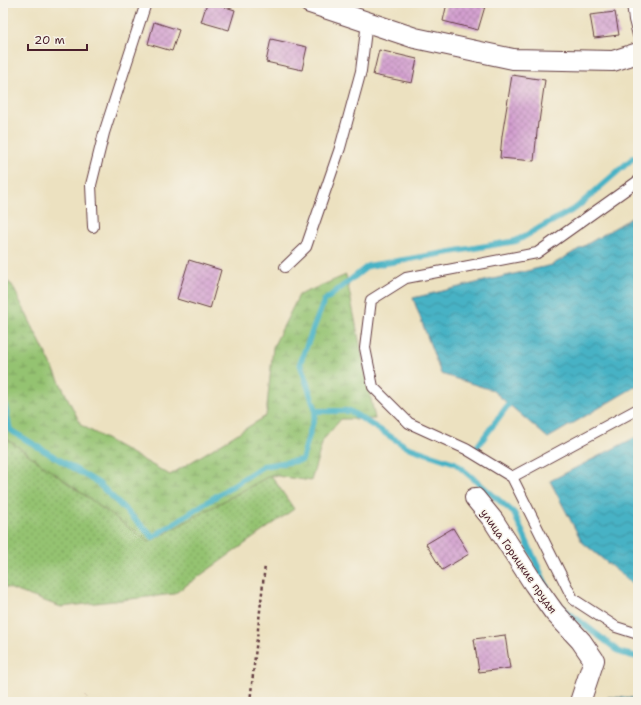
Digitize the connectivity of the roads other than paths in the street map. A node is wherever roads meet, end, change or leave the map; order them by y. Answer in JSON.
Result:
{"nodes":[{"id":1,"x":146,"y":3,"type":"edge"},
{"id":2,"x":310,"y":3,"type":"edge"},
{"id":3,"x":632,"y":3,"type":"edge"},
{"id":4,"x":367,"y":22,"type":"junction"},
{"id":5,"x":638,"y":35,"type":"edge"},
{"id":6,"x":638,"y":52,"type":"edge"},
{"id":7,"x":638,"y":181,"type":"edge"},
{"id":8,"x":93,"y":227,"type":"dead end"},
{"id":9,"x":285,"y":267,"type":"dead end"},
{"id":10,"x":638,"y":409,"type":"edge"},
{"id":11,"x":512,"y":477,"type":"junction"},
{"id":12,"x":475,"y":498,"type":"dead end"},
{"id":13,"x":638,"y":634,"type":"edge"},
{"id":14,"x":580,"y":702,"type":"edge"}],
"edges":[{"from":1,"to":8,"type":"lane"},
{"from":2,"to":4,"type":"street"},
{"from":3,"to":5,"type":"lane"},
{"from":4,"to":6,"type":"street"},
{"from":4,"to":9,"type":"lane"},
{"from":7,"to":11,"type":"lane"},
{"from":10,"to":11,"type":"lane"},
{"from":11,"to":13,"type":"lane"},
{"from":12,"to":14,"type":"street","name":"улица Горицкие пруды"}]}
